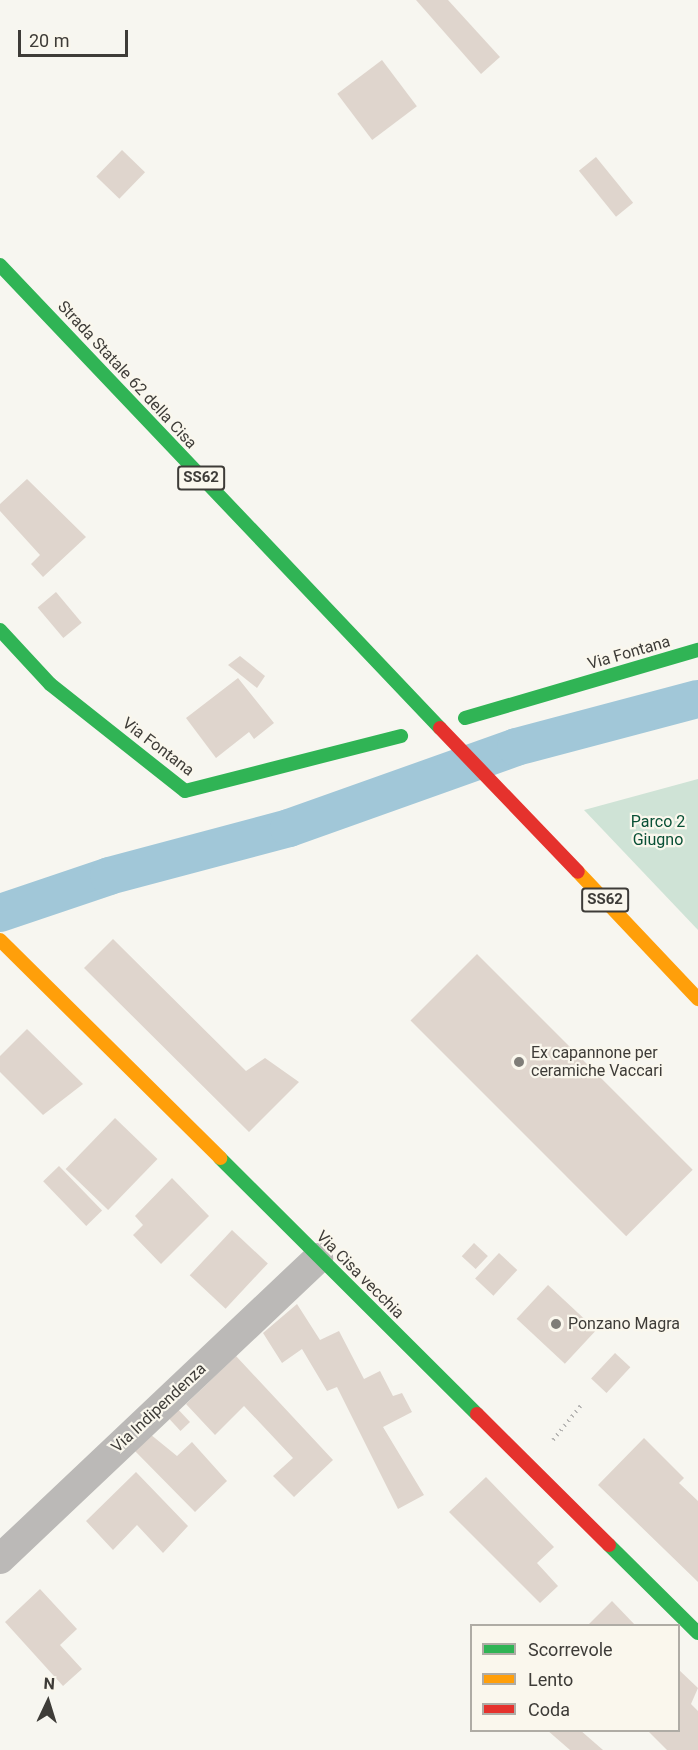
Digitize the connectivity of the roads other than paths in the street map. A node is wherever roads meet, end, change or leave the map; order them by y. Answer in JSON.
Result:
{"nodes":[{"id":1,"x":0,"y":265,"type":"edge"},
{"id":2,"x":0,"y":630,"type":"edge"},
{"id":3,"x":698,"y":650,"type":"edge"},
{"id":4,"x":465,"y":718,"type":"dead end"},
{"id":5,"x":401,"y":736,"type":"dead end"},
{"id":6,"x":4,"y":953,"type":"edge"},
{"id":7,"x":698,"y":999,"type":"edge"},
{"id":8,"x":318,"y":1258,"type":"junction"},
{"id":9,"x":0,"y":1559,"type":"edge"},
{"id":10,"x":698,"y":1633,"type":"edge"}],
"edges":[{"from":1,"to":7,"type":"street","name":"Strada Statale 62 della Cisa","number":"SS62"},
{"from":2,"to":5,"type":"street","name":"Via Fontana"},
{"from":3,"to":4,"type":"street","name":"Via Fontana"},
{"from":6,"to":8,"type":"street","name":"Via Cisa vecchia"},
{"from":8,"to":9,"type":"street","name":"Via Indipendenza"},
{"from":8,"to":10,"type":"street","name":"Via Cisa vecchia"}]}
